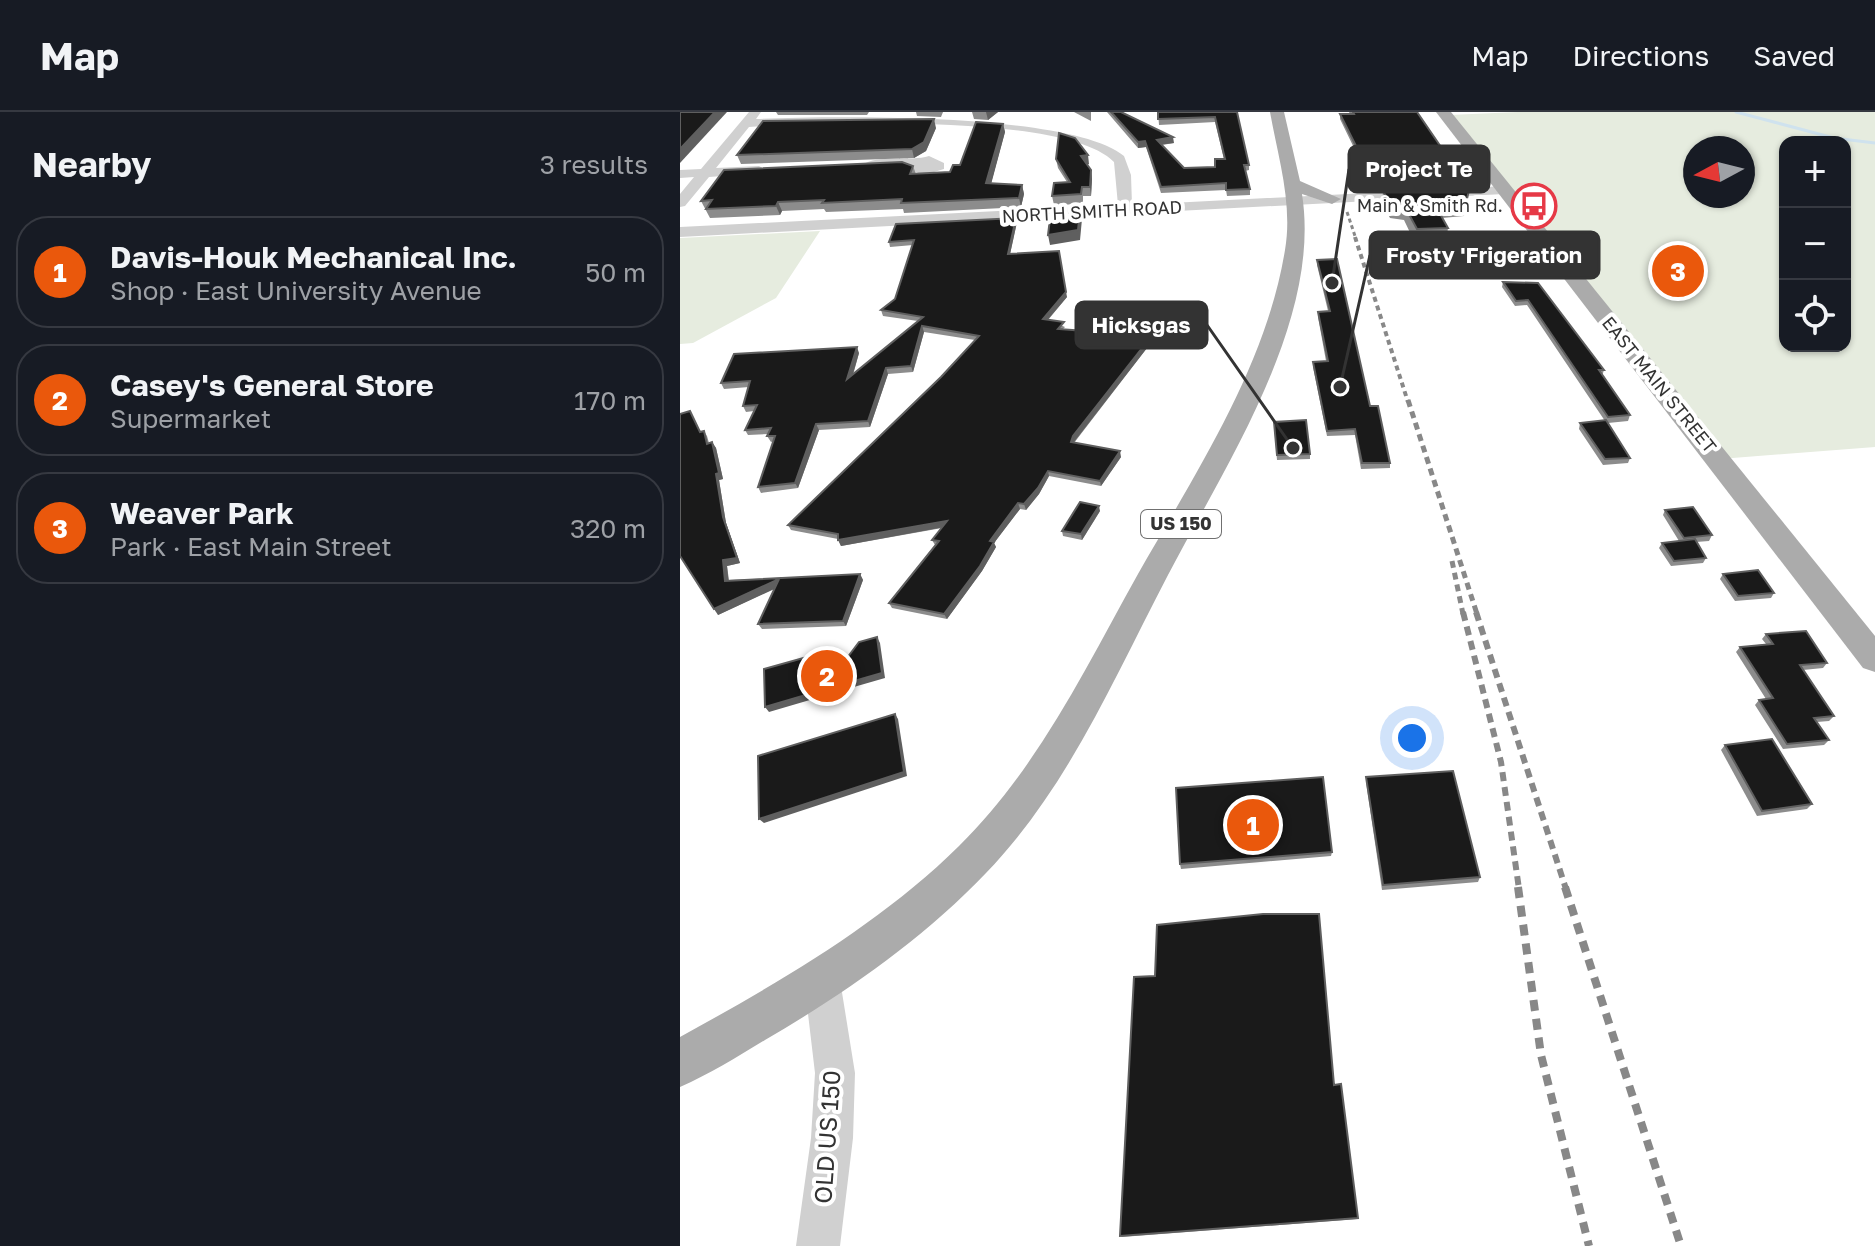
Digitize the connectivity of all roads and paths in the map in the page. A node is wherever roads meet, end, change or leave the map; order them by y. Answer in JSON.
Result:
{"nodes":[{"id":1,"x":1277,"y":112,"type":"edge"},
{"id":2,"x":1443,"y":112,"type":"edge"},
{"id":3,"x":894,"y":114,"type":"edge"},
{"id":4,"x":1015,"y":114,"type":"edge"},
{"id":5,"x":751,"y":118,"type":"edge"},
{"id":6,"x":913,"y":164,"type":"edge"},
{"id":7,"x":850,"y":166,"type":"edge"},
{"id":8,"x":770,"y":170,"type":"edge"},
{"id":9,"x":705,"y":173,"type":"junction"},
{"id":10,"x":680,"y":174,"type":"edge"},
{"id":11,"x":1504,"y":190,"type":"junction"},
{"id":12,"x":1295,"y":193,"type":"junction"},
{"id":13,"x":1332,"y":199,"type":"joint"},
{"id":14,"x":680,"y":203,"type":"edge"},
{"id":15,"x":1125,"y":210,"type":"junction"},
{"id":16,"x":680,"y":232,"type":"edge"},
{"id":17,"x":1875,"y":659,"type":"edge"},
{"id":18,"x":822,"y":980,"type":"junction"},
{"id":19,"x":691,"y":1049,"type":"edge"},
{"id":20,"x":818,"y":1246,"type":"edge"}],
"edges":[{"from":1,"to":12,"type":"main road","number":"US 150"},
{"from":2,"to":11,"type":"main road","name":"EAST MAIN STREET"},
{"from":3,"to":4,"type":"street"},
{"from":3,"to":5,"type":"street"},
{"from":4,"to":15,"type":"street"},
{"from":5,"to":9,"type":"street"},
{"from":6,"to":7,"type":"street"},
{"from":8,"to":9,"type":"street"},
{"from":9,"to":10,"type":"street"},
{"from":9,"to":14,"type":"street"},
{"from":11,"to":13,"type":"street"},
{"from":11,"to":17,"type":"main road","name":"EAST MAIN STREET"},
{"from":12,"to":13,"type":"main road"},
{"from":12,"to":15,"type":"street","name":"NORTH SMITH ROAD"},
{"from":12,"to":18,"type":"main road","number":"US 150"},
{"from":15,"to":16,"type":"street","name":"NORTH SMITH ROAD"},
{"from":18,"to":19,"type":"main road","number":"US 150"},
{"from":18,"to":20,"type":"street","name":"OLD US 150"}]}
